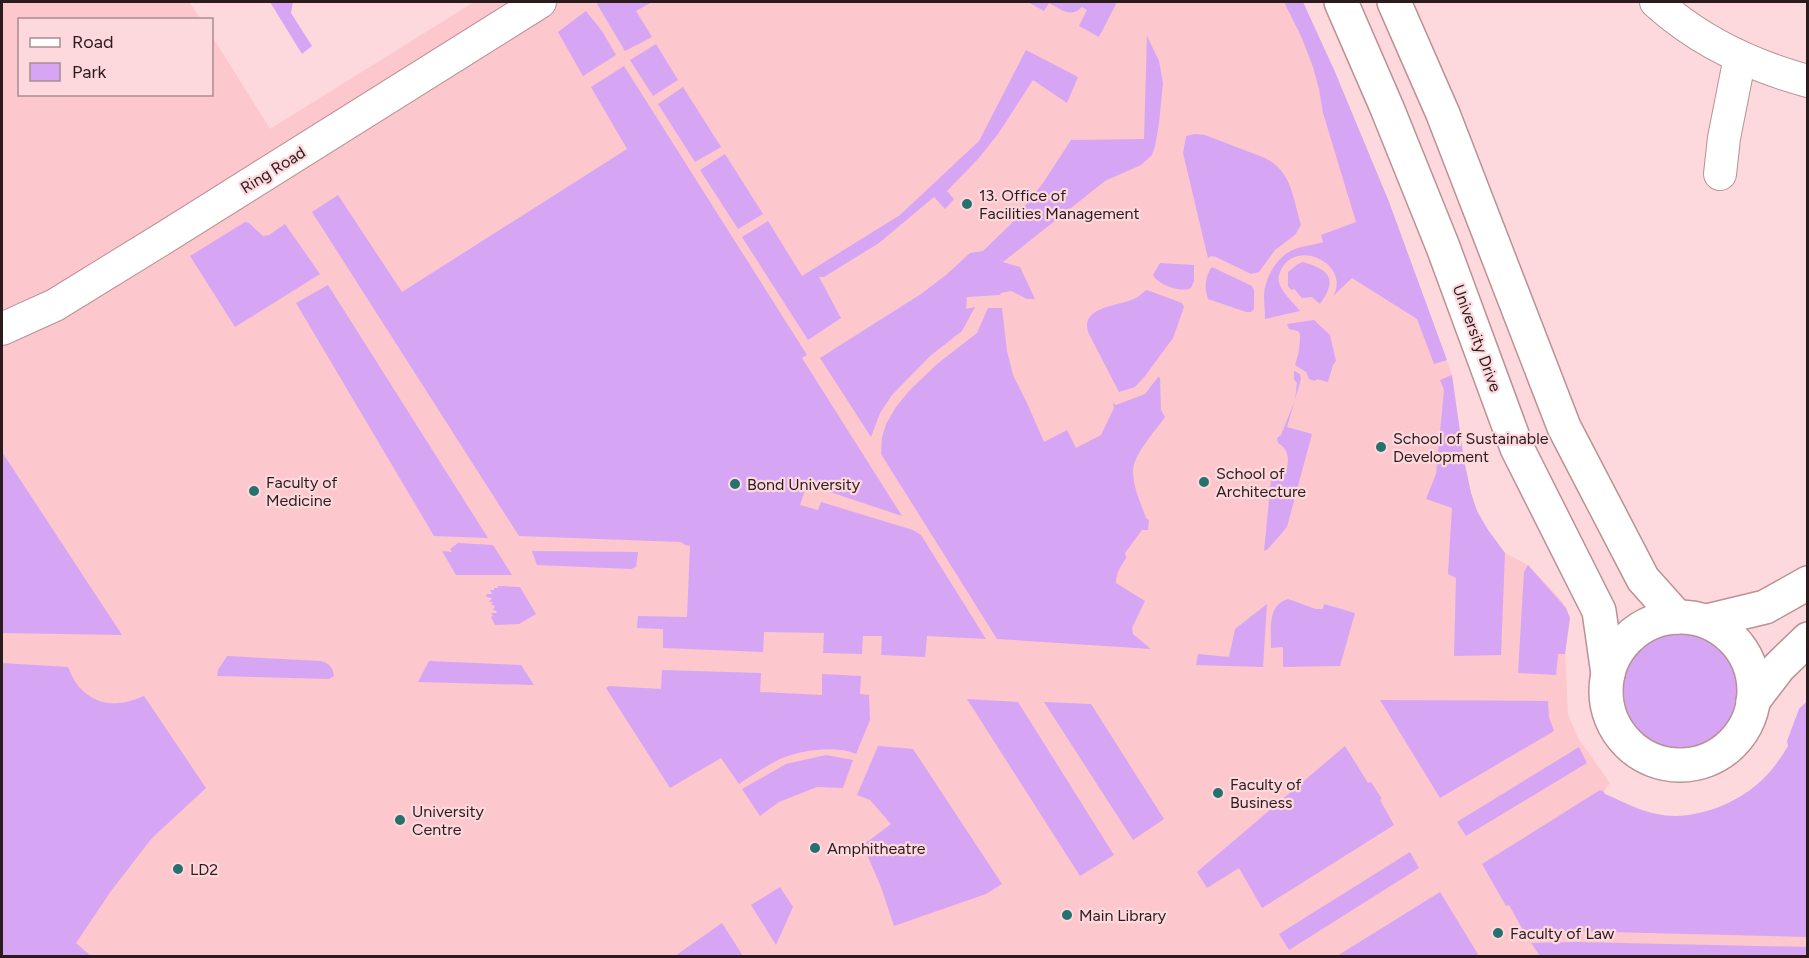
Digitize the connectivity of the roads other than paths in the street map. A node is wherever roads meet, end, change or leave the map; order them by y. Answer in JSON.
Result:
{"nodes":[{"id":1,"x":540,"y":2,"type":"edge"},
{"id":2,"x":1341,"y":2,"type":"edge"},
{"id":3,"x":1394,"y":2,"type":"edge"},
{"id":4,"x":1656,"y":2,"type":"edge"},
{"id":5,"x":1740,"y":57,"type":"junction"},
{"id":6,"x":1808,"y":81,"type":"edge"},
{"id":7,"x":1720,"y":174,"type":"dead end"},
{"id":8,"x":2,"y":329,"type":"edge"},
{"id":9,"x":1808,"y":583,"type":"edge"},
{"id":10,"x":1692,"y":619,"type":"junction"},
{"id":11,"x":1808,"y":639,"type":"edge"},
{"id":12,"x":1608,"y":674,"type":"junction"},
{"id":13,"x":1754,"y":701,"type":"junction"}],
"edges":[{"from":1,"to":8,"type":"street","name":"Ring Road"},
{"from":2,"to":12,"type":"street","name":"University Drive"},
{"from":3,"to":10,"type":"street","name":"University Drive"},
{"from":4,"to":5,"type":"street"},
{"from":5,"to":6,"type":"street"},
{"from":5,"to":7,"type":"street"},
{"from":9,"to":10,"type":"street","name":"University Drive"},
{"from":10,"to":12,"type":"street","name":"University Drive"},
{"from":10,"to":13,"type":"street","name":"University Drive"},
{"from":11,"to":13,"type":"street","name":"University Drive"},
{"from":12,"to":13,"type":"street","name":"University Drive"}]}
